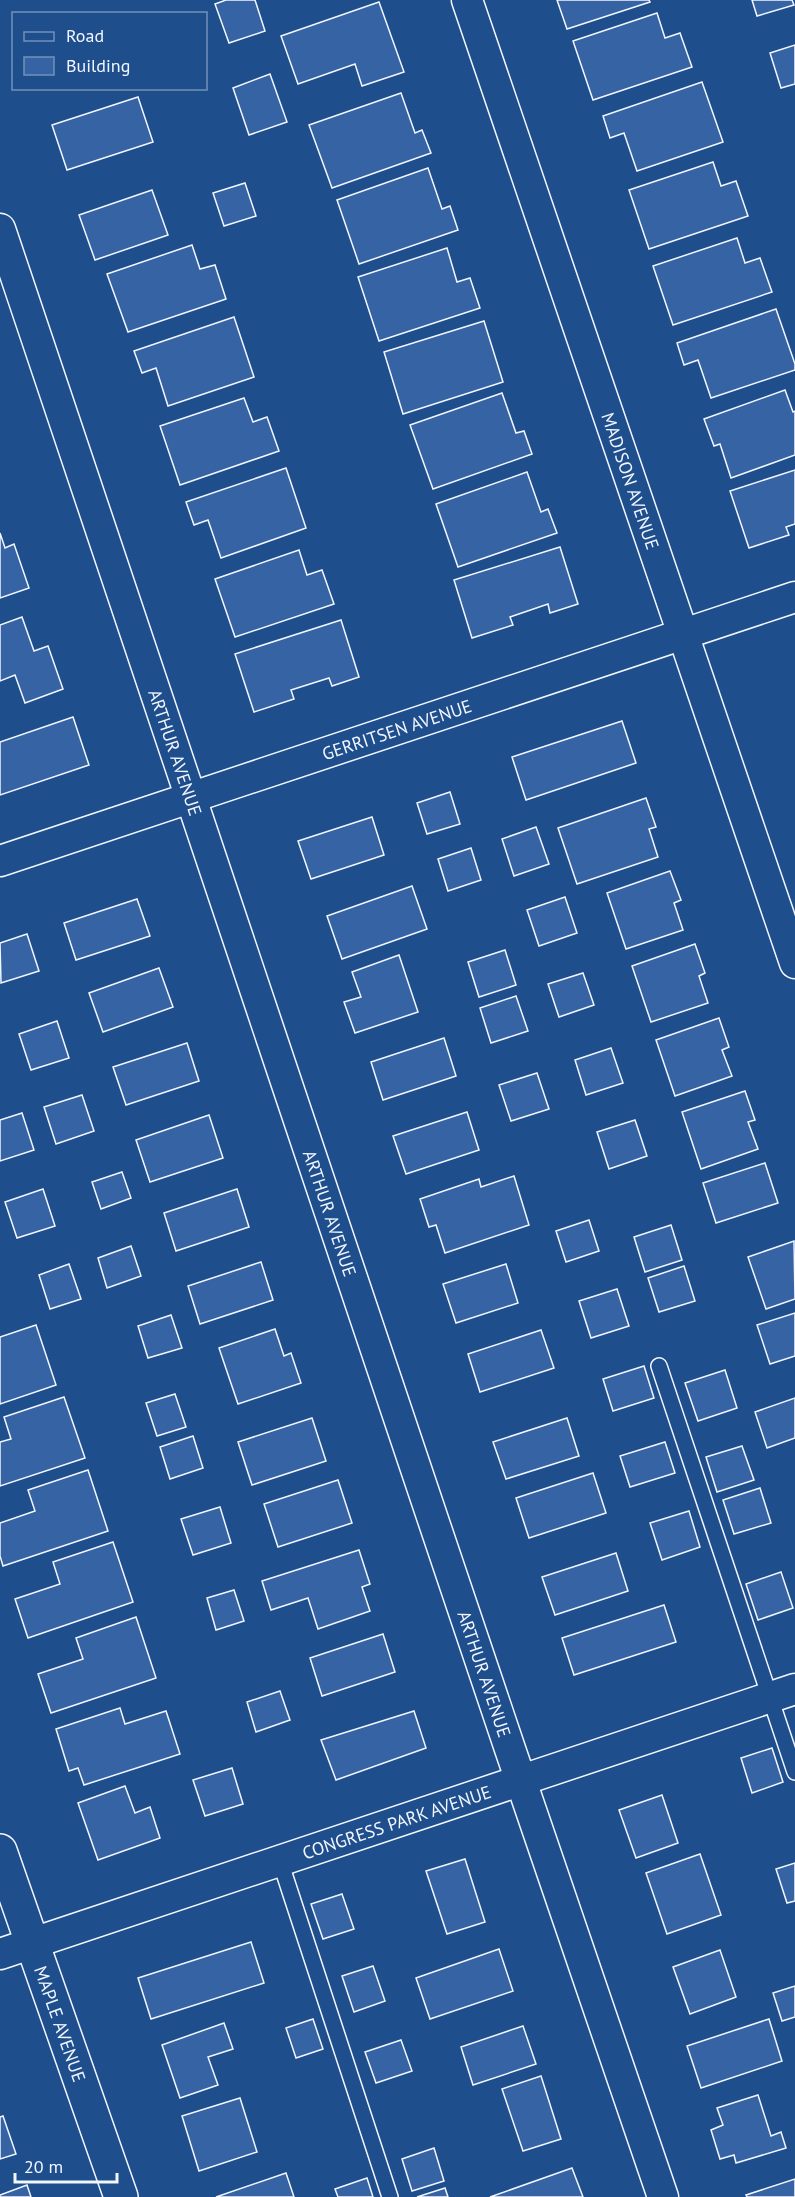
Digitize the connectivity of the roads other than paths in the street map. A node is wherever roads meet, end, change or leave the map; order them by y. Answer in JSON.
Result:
{"nodes":[{"id":1,"x":467,"y":0,"type":"edge"},
{"id":2,"x":0,"y":229,"type":"edge"},
{"id":3,"x":795,"y":597,"type":"edge"},
{"id":4,"x":684,"y":635,"type":"junction"},
{"id":5,"x":191,"y":796,"type":"junction"},
{"id":6,"x":0,"y":861,"type":"edge"},
{"id":7,"x":795,"y":963,"type":"edge"},
{"id":8,"x":658,"y":1366,"type":"dead end"},
{"id":9,"x":783,"y":1694,"type":"edge"},
{"id":10,"x":795,"y":1772,"type":"edge"},
{"id":11,"x":521,"y":1781,"type":"junction"},
{"id":12,"x":0,"y":1851,"type":"edge"},
{"id":13,"x":280,"y":1861,"type":"junction"},
{"id":14,"x":31,"y":1944,"type":"junction"},
{"id":15,"x":0,"y":1954,"type":"edge"},
{"id":16,"x":121,"y":2197,"type":"edge"},
{"id":17,"x":390,"y":2197,"type":"edge"},
{"id":18,"x":663,"y":2197,"type":"edge"}],
"edges":[{"from":1,"to":4,"type":"street","name":"MADISON AVENUE"},
{"from":2,"to":5,"type":"street","name":"ARTHUR AVENUE"},
{"from":3,"to":4,"type":"street","name":"GERRITSEN AVENUE"},
{"from":4,"to":5,"type":"street","name":"GERRITSEN AVENUE"},
{"from":4,"to":7,"type":"street","name":"MADISON AVENUE"},
{"from":5,"to":6,"type":"street","name":"GERRITSEN AVENUE"},
{"from":5,"to":11,"type":"street","name":"ARTHUR AVENUE"},
{"from":8,"to":9,"type":"lane"},
{"from":9,"to":10,"type":"lane"},
{"from":9,"to":11,"type":"street","name":"CONGRESS PARK AVENUE"},
{"from":11,"to":13,"type":"street","name":"CONGRESS PARK AVENUE"},
{"from":11,"to":18,"type":"street","name":"ARTHUR AVENUE"},
{"from":12,"to":14,"type":"street","name":"MAPLE AVENUE"},
{"from":13,"to":14,"type":"street","name":"CONGRESS PARK AVENUE"},
{"from":13,"to":17,"type":"lane"},
{"from":14,"to":15,"type":"street","name":"CONGRESS PARK AVENUE"},
{"from":14,"to":16,"type":"street","name":"MAPLE AVENUE"}]}
